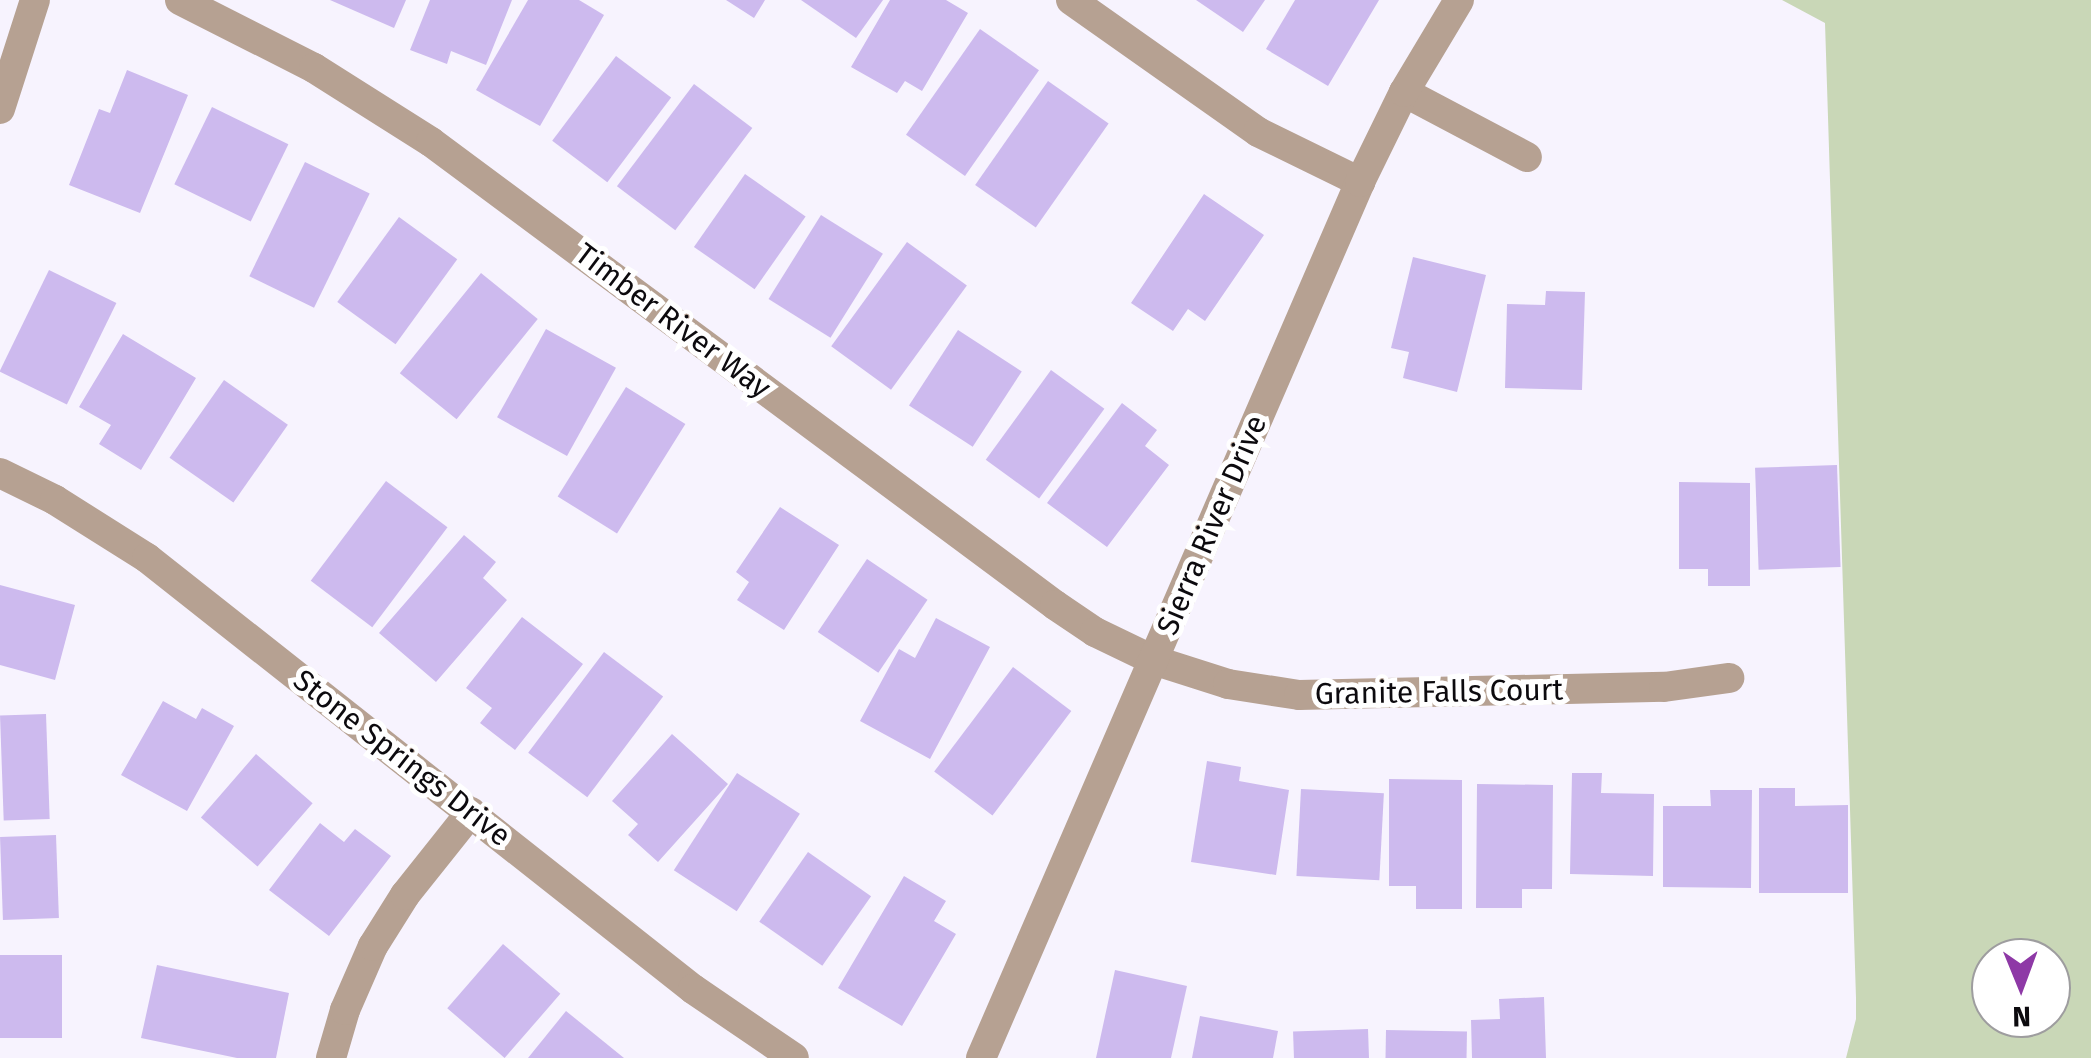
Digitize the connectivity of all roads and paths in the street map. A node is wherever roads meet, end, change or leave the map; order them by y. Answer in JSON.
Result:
{"nodes":[{"id":1,"x":35,"y":0,"type":"edge"},
{"id":2,"x":180,"y":0,"type":"edge"},
{"id":3,"x":1070,"y":0,"type":"edge"},
{"id":4,"x":1459,"y":0,"type":"edge"},
{"id":5,"x":1404,"y":92,"type":"junction"},
{"id":6,"x":0,"y":109,"type":"edge"},
{"id":7,"x":1527,"y":157,"type":"dead end"},
{"id":8,"x":1360,"y":182,"type":"junction"},
{"id":9,"x":0,"y":473,"type":"edge"},
{"id":10,"x":1153,"y":660,"type":"junction"},
{"id":11,"x":1729,"y":678,"type":"dead end"},
{"id":12,"x":471,"y":812,"type":"junction"},
{"id":13,"x":331,"y":1058,"type":"edge"},
{"id":14,"x":794,"y":1058,"type":"edge"},
{"id":15,"x":981,"y":1058,"type":"edge"}],
"edges":[{"from":1,"to":6,"type":"street"},
{"from":2,"to":10,"type":"street","name":"Timber River Way"},
{"from":3,"to":8,"type":"street"},
{"from":4,"to":5,"type":"street","name":"Sierra River Drive"},
{"from":5,"to":7,"type":"street"},
{"from":5,"to":8,"type":"street","name":"Sierra River Drive"},
{"from":8,"to":10,"type":"street","name":"Sierra River Drive"},
{"from":9,"to":12,"type":"street","name":"Stone Springs Drive"},
{"from":10,"to":11,"type":"street","name":"Granite Falls Court"},
{"from":10,"to":15,"type":"street","name":"Sierra River Drive"},
{"from":12,"to":13,"type":"street"},
{"from":12,"to":14,"type":"street","name":"Stone Springs Drive"}]}
